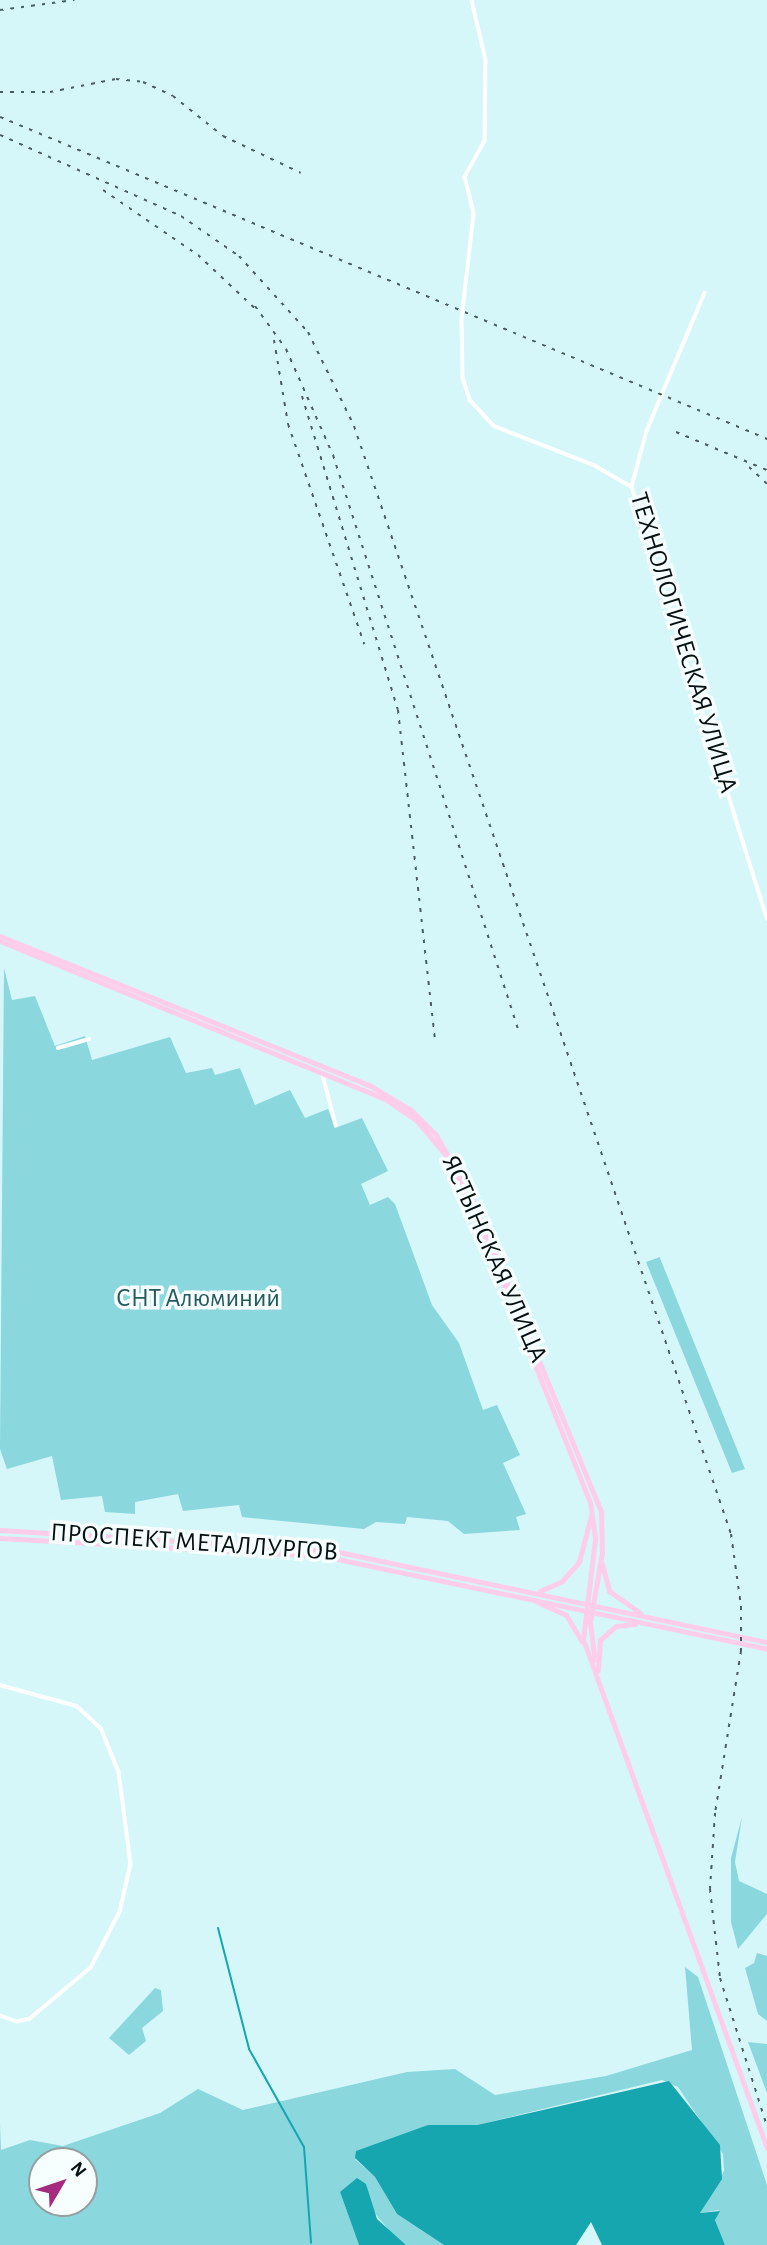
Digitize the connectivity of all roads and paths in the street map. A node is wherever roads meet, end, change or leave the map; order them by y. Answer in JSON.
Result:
{"nodes":[{"id":1,"x":472,"y":0,"type":"edge"},
{"id":2,"x":705,"y":293,"type":"dead end"},
{"id":3,"x":632,"y":487,"type":"junction"},
{"id":4,"x":767,"y":918,"type":"edge"},
{"id":5,"x":0,"y":939,"type":"edge"},
{"id":6,"x":89,"y":1039,"type":"dead end"},
{"id":7,"x":58,"y":1048,"type":"dead end"},
{"id":8,"x":323,"y":1073,"type":"junction"},
{"id":9,"x":336,"y":1125,"type":"dead end"},
{"id":10,"x":590,"y":1503,"type":"junction"},
{"id":11,"x":0,"y":1530,"type":"edge"},
{"id":12,"x":0,"y":1538,"type":"edge"},
{"id":13,"x":602,"y":1553,"type":"junction"},
{"id":14,"x":533,"y":1591,"type":"junction"},
{"id":15,"x":531,"y":1599,"type":"junction"},
{"id":16,"x":584,"y":1602,"type":"junction"},
{"id":17,"x":592,"y":1604,"type":"junction"},
{"id":18,"x":583,"y":1609,"type":"junction"},
{"id":19,"x":591,"y":1611,"type":"junction"},
{"id":20,"x":649,"y":1617,"type":"junction"},
{"id":21,"x":643,"y":1623,"type":"junction"},
{"id":22,"x":724,"y":1637,"type":"junction"},
{"id":23,"x":764,"y":1645,"type":"edge"},
{"id":24,"x":599,"y":1676,"type":"junction"},
{"id":25,"x":0,"y":1685,"type":"edge"},
{"id":26,"x":0,"y":2016,"type":"edge"},
{"id":27,"x":767,"y":2148,"type":"edge"}],
"edges":[{"from":1,"to":3,"type":"street"},
{"from":2,"to":3,"type":"street","name":"ТЕХНОЛОГИЧЕСКАЯ УЛИЦА"},
{"from":3,"to":4,"type":"street","name":"ТЕХНОЛОГИЧЕСКАЯ УЛИЦА"},
{"from":5,"to":8,"type":"main road","name":"ЯСТЫНСКАЯ УЛИЦА"},
{"from":5,"to":13,"type":"main road","name":"ЯСТЫНСКАЯ УЛИЦА"},
{"from":6,"to":7,"type":"street"},
{"from":8,"to":9,"type":"street"},
{"from":8,"to":10,"type":"main road","name":"ЯСТЫНСКАЯ УЛИЦА"},
{"from":10,"to":14,"type":"main road"},
{"from":10,"to":16,"type":"main road","name":"ЯСТЫНСКАЯ УЛИЦА"},
{"from":11,"to":14,"type":"main road","name":"ПРОСПЕКТ МЕТАЛЛУРГОВ"},
{"from":12,"to":15,"type":"main road","name":"ПРОСПЕКТ МЕТАЛЛУРГОВ"},
{"from":13,"to":17,"type":"main road","name":"ЯСТЫНСКАЯ УЛИЦА"},
{"from":13,"to":20,"type":"main road"},
{"from":14,"to":16,"type":"main road","name":"ПРОСПЕКТ МЕТАЛЛУРГОВ"},
{"from":15,"to":18,"type":"main road","name":"ПРОСПЕКТ МЕТАЛЛУРГОВ"},
{"from":15,"to":24,"type":"main road"},
{"from":16,"to":17,"type":"main road","name":"ПРОСПЕКТ МЕТАЛЛУРГОВ"},
{"from":16,"to":18,"type":"main road","name":"ЯСТЫНСКАЯ УЛИЦА"},
{"from":17,"to":19,"type":"main road","name":"ЯСТЫНСКАЯ УЛИЦА"},
{"from":17,"to":20,"type":"main road","name":"ПРОСПЕКТ МЕТАЛЛУРГОВ"},
{"from":18,"to":19,"type":"main road","name":"ПРОСПЕКТ МЕТАЛЛУРГОВ"},
{"from":18,"to":24,"type":"main road","name":"ЯСТЫНСКАЯ УЛИЦА"},
{"from":19,"to":21,"type":"main road","name":"ПРОСПЕКТ МЕТАЛЛУРГОВ"},
{"from":19,"to":24,"type":"main road","name":"ЯСТЫНСКАЯ УЛИЦА"},
{"from":20,"to":22,"type":"main road","name":"ПРОСПЕКТ МЕТАЛЛУРГОВ"},
{"from":21,"to":22,"type":"main road","name":"ПРОСПЕКТ МЕТАЛЛУРГОВ"},
{"from":21,"to":24,"type":"main road"},
{"from":22,"to":23,"type":"main road"},
{"from":24,"to":27,"type":"main road"},
{"from":25,"to":26,"type":"street"}]}
